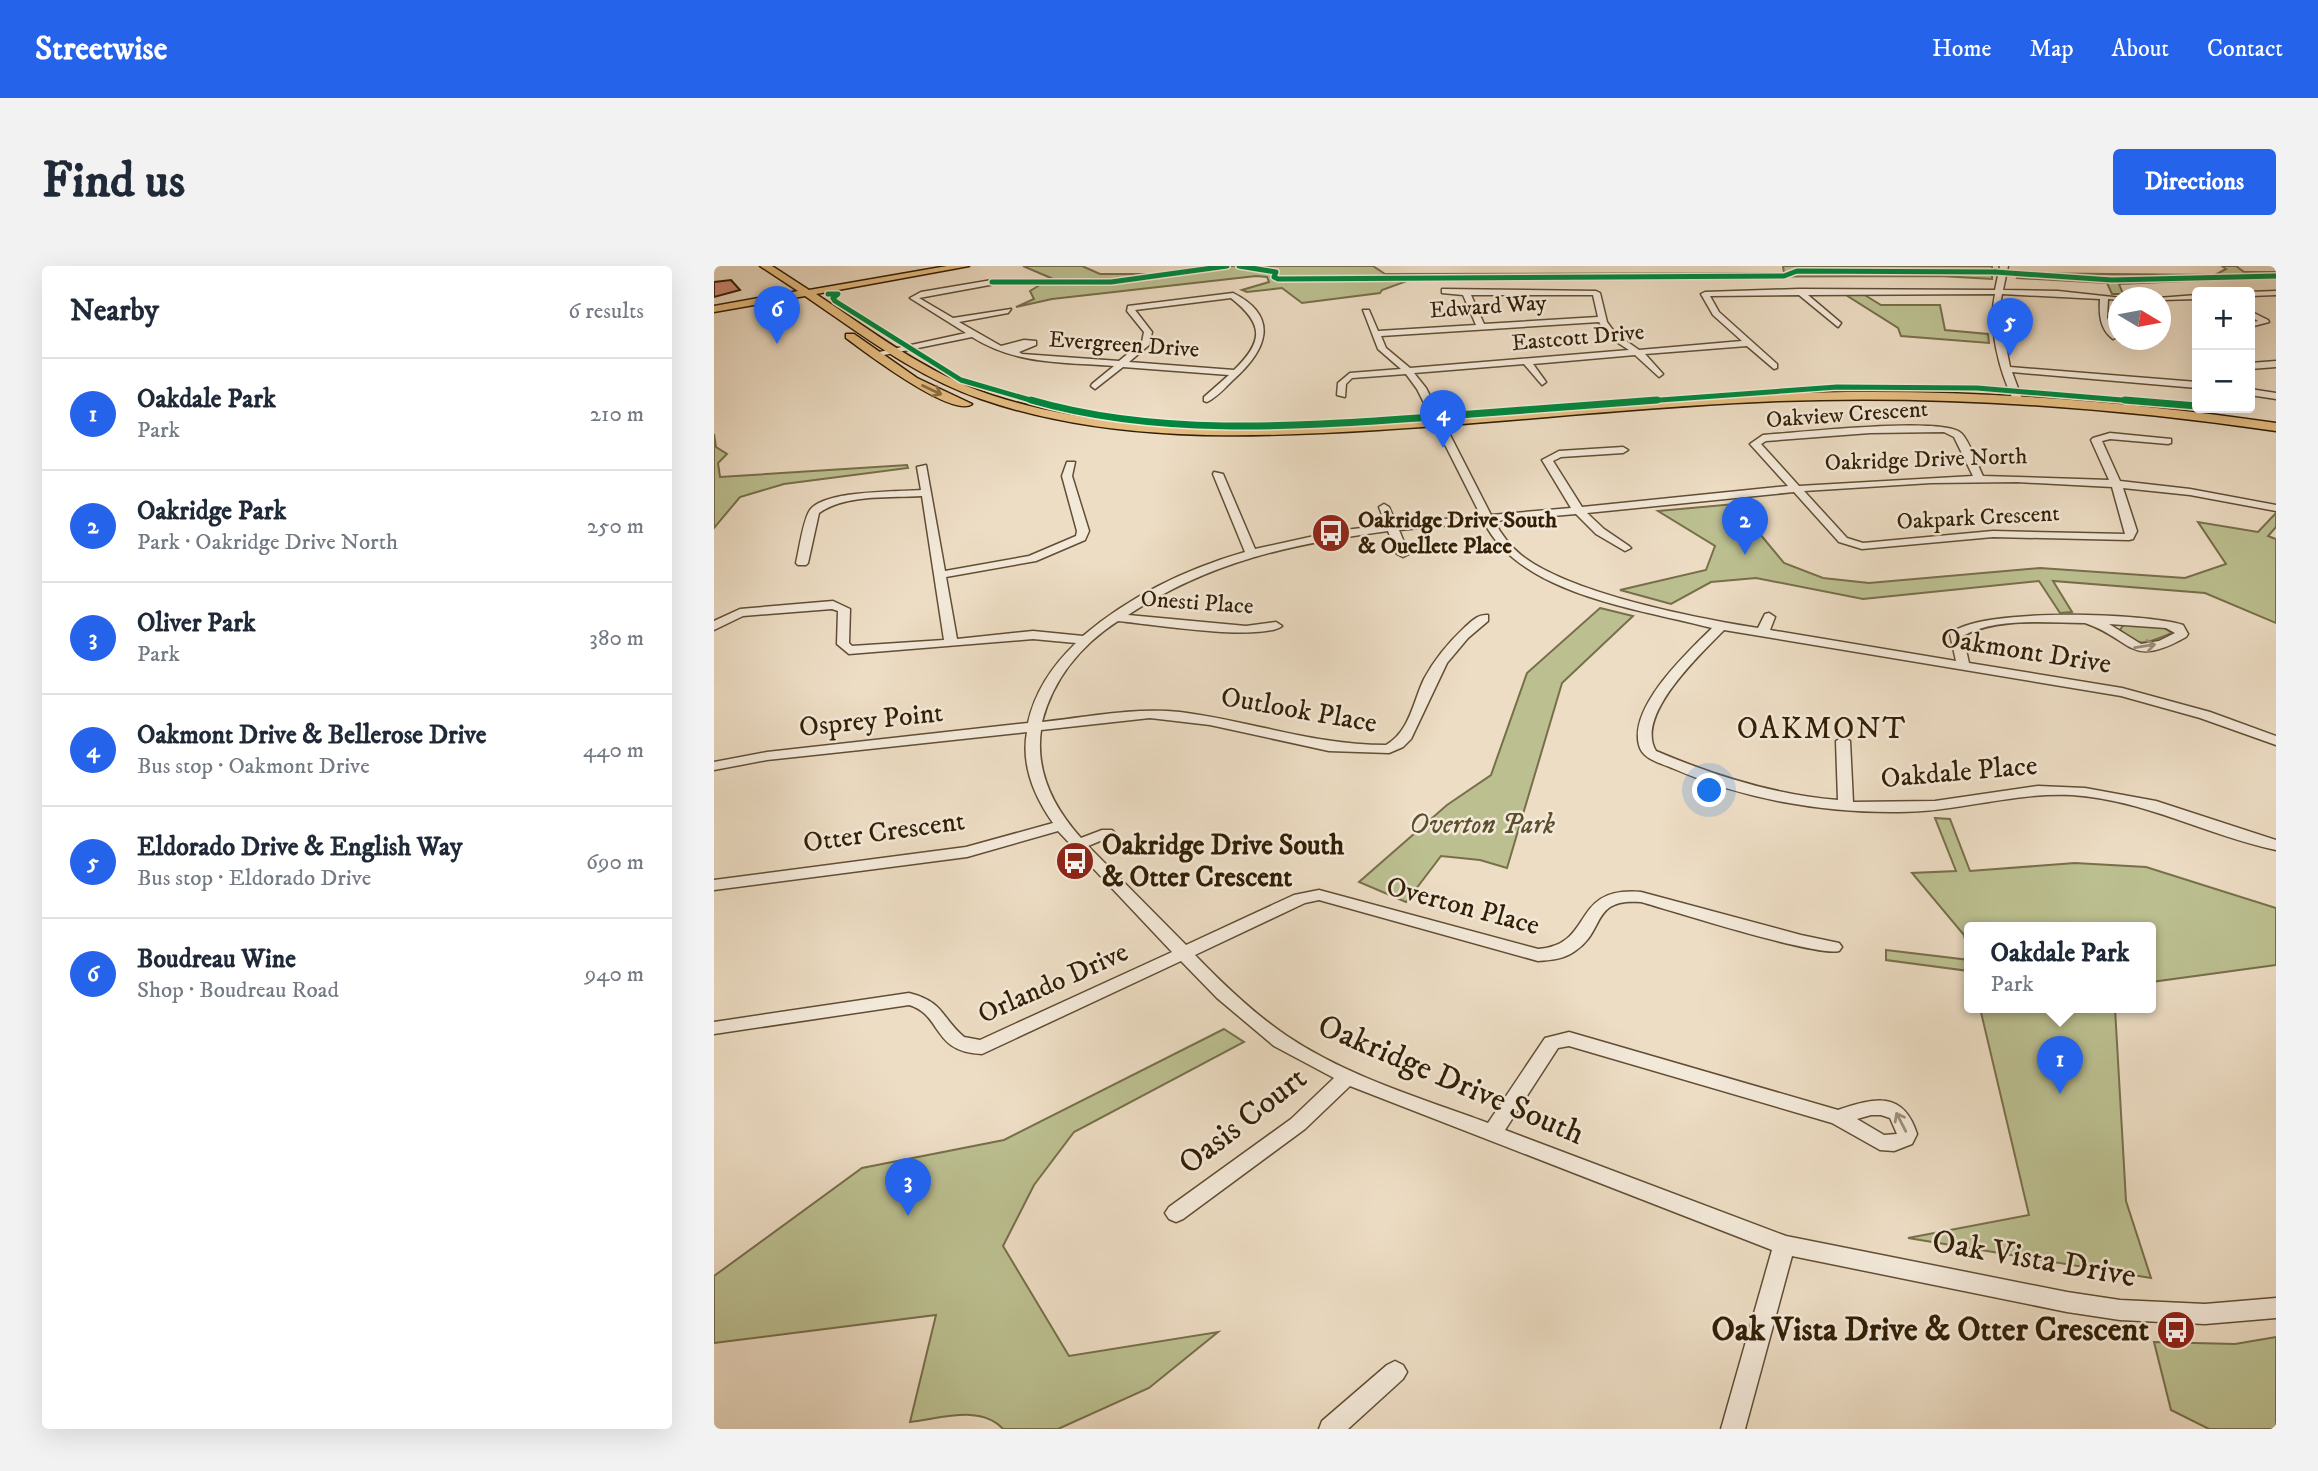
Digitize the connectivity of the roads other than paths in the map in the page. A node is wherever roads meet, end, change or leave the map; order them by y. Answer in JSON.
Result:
{"nodes":[{"id":1,"x":946,"y":266,"type":"edge"},
{"id":2,"x":964,"y":266,"type":"edge"},
{"id":3,"x":2004,"y":266,"type":"edge"},
{"id":4,"x":751,"y":268,"type":"dead end"},
{"id":5,"x":766,"y":278,"type":"edge"},
{"id":6,"x":992,"y":282,"type":"dead end"},
{"id":7,"x":841,"y":286,"type":"junction"},
{"id":8,"x":1445,"y":291,"type":"dead end"},
{"id":9,"x":1799,"y":291,"type":"junction"},
{"id":10,"x":799,"y":293,"type":"junction"},
{"id":11,"x":1466,"y":293,"type":"junction"},
{"id":12,"x":1998,"y":293,"type":"junction"},
{"id":13,"x":2276,"y":293,"type":"edge"},
{"id":14,"x":2255,"y":294,"type":"edge"},
{"id":15,"x":2192,"y":296,"type":"edge"},
{"id":16,"x":2104,"y":297,"type":"junction"},
{"id":17,"x":2108,"y":297,"type":"edge"},
{"id":18,"x":2171,"y":297,"type":"edge"},
{"id":19,"x":752,"y":299,"type":"junction"},
{"id":20,"x":714,"y":307,"type":"edge"},
{"id":21,"x":829,"y":307,"type":"junction"},
{"id":22,"x":1008,"y":311,"type":"dead end"},
{"id":23,"x":1366,"y":312,"type":"dead end"},
{"id":24,"x":2255,"y":316,"type":"edge"},
{"id":25,"x":1602,"y":319,"type":"junction"},
{"id":26,"x":950,"y":321,"type":"junction"},
{"id":27,"x":833,"y":324,"type":"junction"},
{"id":28,"x":1838,"y":325,"type":"dead end"},
{"id":29,"x":2255,"y":325,"type":"edge"},
{"id":30,"x":1481,"y":327,"type":"junction"},
{"id":31,"x":2108,"y":328,"type":"edge"},
{"id":32,"x":972,"y":334,"type":"junction"},
{"id":33,"x":1376,"y":334,"type":"junction"},
{"id":34,"x":1751,"y":343,"type":"junction"},
{"id":35,"x":895,"y":349,"type":"junction"},
{"id":36,"x":1000,"y":349,"type":"junction"},
{"id":37,"x":1636,"y":353,"type":"junction"},
{"id":38,"x":874,"y":354,"type":"junction"},
{"id":39,"x":1011,"y":354,"type":"junction"},
{"id":40,"x":1527,"y":362,"type":"junction"},
{"id":41,"x":1122,"y":364,"type":"junction"},
{"id":42,"x":2276,"y":364,"type":"edge"},
{"id":43,"x":1774,"y":366,"type":"dead end"},
{"id":44,"x":2255,"y":366,"type":"edge"},
{"id":45,"x":2006,"y":369,"type":"junction"},
{"id":46,"x":1408,"y":371,"type":"junction"},
{"id":47,"x":1235,"y":373,"type":"junction"},
{"id":48,"x":1659,"y":374,"type":"dead end"},
{"id":49,"x":947,"y":381,"type":"junction"},
{"id":50,"x":1542,"y":382,"type":"dead end"},
{"id":51,"x":2192,"y":385,"type":"edge"},
{"id":52,"x":1095,"y":386,"type":"dead end"},
{"id":53,"x":2255,"y":393,"type":"edge"},
{"id":54,"x":1342,"y":395,"type":"dead end"},
{"id":55,"x":2276,"y":396,"type":"edge"},
{"id":56,"x":1207,"y":399,"type":"dead end"},
{"id":57,"x":2017,"y":399,"type":"junction"},
{"id":58,"x":1441,"y":425,"type":"junction"},
{"id":59,"x":2276,"y":427,"type":"edge"},
{"id":60,"x":2168,"y":441,"type":"dead end"},
{"id":61,"x":1623,"y":450,"type":"dead end"},
{"id":62,"x":1071,"y":464,"type":"dead end"},
{"id":63,"x":922,"y":467,"type":"dead end"},
{"id":64,"x":1218,"y":474,"type":"dead end"},
{"id":65,"x":1978,"y":477,"type":"junction"},
{"id":66,"x":2116,"y":483,"type":"junction"},
{"id":67,"x":1796,"y":489,"type":"junction"},
{"id":68,"x":926,"y":493,"type":"junction"},
{"id":69,"x":1384,"y":507,"type":"dead end"},
{"id":70,"x":2276,"y":508,"type":"edge"},
{"id":71,"x":1577,"y":511,"type":"junction"},
{"id":72,"x":1489,"y":521,"type":"junction"},
{"id":73,"x":1394,"y":530,"type":"junction"},
{"id":74,"x":1625,"y":548,"type":"dead end"},
{"id":75,"x":1251,"y":553,"type":"junction"},
{"id":76,"x":1403,"y":554,"type":"dead end"},
{"id":77,"x":802,"y":563,"type":"dead end"},
{"id":78,"x":940,"y":575,"type":"junction"},
{"id":79,"x":1115,"y":617,"type":"junction"},
{"id":80,"x":1769,"y":617,"type":"dead end"},
{"id":81,"x":1484,"y":618,"type":"dead end"},
{"id":82,"x":2087,"y":620,"type":"junction"},
{"id":83,"x":714,"y":625,"type":"edge"},
{"id":84,"x":1276,"y":626,"type":"dead end"},
{"id":85,"x":1721,"y":626,"type":"junction"},
{"id":86,"x":1762,"y":634,"type":"junction"},
{"id":87,"x":1086,"y":640,"type":"junction"},
{"id":88,"x":950,"y":643,"type":"junction"},
{"id":89,"x":1963,"y":665,"type":"junction"},
{"id":90,"x":1034,"y":726,"type":"junction"},
{"id":91,"x":2275,"y":740,"type":"edge"},
{"id":92,"x":1843,"y":741,"type":"dead end"},
{"id":93,"x":714,"y":766,"type":"edge"},
{"id":94,"x":1846,"y":805,"type":"junction"},
{"id":95,"x":1060,"y":826,"type":"junction"},
{"id":96,"x":1107,"y":834,"type":"dead end"},
{"id":97,"x":1078,"y":845,"type":"junction"},
{"id":98,"x":2276,"y":845,"type":"edge"},
{"id":99,"x":714,"y":884,"type":"edge"},
{"id":100,"x":1833,"y":947,"type":"dead end"},
{"id":101,"x":1184,"y":955,"type":"junction"},
{"id":102,"x":714,"y":1030,"type":"edge"},
{"id":103,"x":1347,"y":1077,"type":"junction"},
{"id":104,"x":1839,"y":1118,"type":"dead end"},
{"id":105,"x":1492,"y":1134,"type":"junction"},
{"id":106,"x":1176,"y":1213,"type":"dead end"},
{"id":107,"x":1784,"y":1245,"type":"junction"},
{"id":108,"x":2276,"y":1308,"type":"edge"},
{"id":109,"x":1395,"y":1372,"type":"dead end"},
{"id":110,"x":1331,"y":1429,"type":"edge"},
{"id":111,"x":1733,"y":1429,"type":"edge"}],
"edges":[{"from":1,"to":7,"type":"main road"},
{"from":2,"to":7,"type":"main road"},
{"from":3,"to":12,"type":"street"},
{"from":4,"to":5,"type":"main road"},
{"from":5,"to":10,"type":"main road"},
{"from":5,"to":19,"type":"main road"},
{"from":6,"to":26,"type":"street","name":"Evergreen Drive"},
{"from":7,"to":10,"type":"main road"},
{"from":7,"to":10,"type":"main road"},
{"from":7,"to":21,"type":"main road"},
{"from":8,"to":11,"type":"street"},
{"from":9,"to":12,"type":"street"},
{"from":9,"to":28,"type":"street"},
{"from":9,"to":34,"type":"street"},
{"from":10,"to":19,"type":"main road"},
{"from":10,"to":20,"type":"main road"},
{"from":10,"to":21,"type":"main road"},
{"from":10,"to":27,"type":"main road"},
{"from":11,"to":25,"type":"street"},
{"from":11,"to":30,"type":"street"},
{"from":12,"to":16,"type":"street"},
{"from":12,"to":45,"type":"street"},
{"from":13,"to":14,"type":"street"},
{"from":15,"to":18,"type":"street"},
{"from":16,"to":17,"type":"street"},
{"from":16,"to":31,"type":"street"},
{"from":19,"to":20,"type":"main road"},
{"from":21,"to":35,"type":"main road"},
{"from":22,"to":26,"type":"street"},
{"from":23,"to":33,"type":"street"},
{"from":24,"to":29,"type":"street"},
{"from":25,"to":30,"type":"street","name":"Edward Way"},
{"from":25,"to":37,"type":"street"},
{"from":26,"to":32,"type":"street","name":"Evergreen Drive"},
{"from":27,"to":35,"type":"main road"},
{"from":27,"to":38,"type":"main road"},
{"from":30,"to":33,"type":"street","name":"Edward Way"},
{"from":32,"to":35,"type":"street"},
{"from":32,"to":36,"type":"street","name":"Evergreen Drive"},
{"from":33,"to":46,"type":"street"},
{"from":34,"to":37,"type":"street","name":"Eastcott Drive"},
{"from":34,"to":43,"type":"street"},
{"from":35,"to":38,"type":"street"},
{"from":35,"to":49,"type":"main road"},
{"from":36,"to":39,"type":"street","name":"Evergreen Drive"},
{"from":36,"to":39,"type":"street","name":"Evergreen Drive"},
{"from":37,"to":40,"type":"street","name":"Eastcott Drive"},
{"from":37,"to":48,"type":"street"},
{"from":38,"to":49,"type":"main road"},
{"from":38,"to":58,"type":"main road","one_way":true},
{"from":39,"to":41,"type":"street","name":"Evergreen Drive"},
{"from":40,"to":46,"type":"street","name":"Eastcott Drive"},
{"from":40,"to":50,"type":"street"},
{"from":41,"to":47,"type":"street","name":"Evergreen Drive"},
{"from":41,"to":47,"type":"street"},
{"from":41,"to":52,"type":"street"},
{"from":42,"to":44,"type":"street"},
{"from":45,"to":51,"type":"street"},
{"from":45,"to":57,"type":"street"},
{"from":46,"to":54,"type":"street","name":"Eastcott Drive"},
{"from":46,"to":58,"type":"street"},
{"from":47,"to":56,"type":"street"},
{"from":49,"to":58,"type":"main road"},
{"from":53,"to":55,"type":"street"},
{"from":57,"to":58,"type":"main road"},
{"from":57,"to":59,"type":"main road"},
{"from":58,"to":72,"type":"street","name":"Oakmont Drive"},
{"from":60,"to":66,"type":"street"},
{"from":61,"to":71,"type":"street"},
{"from":62,"to":78,"type":"street"},
{"from":63,"to":68,"type":"street"},
{"from":64,"to":75,"type":"street"},
{"from":65,"to":66,"type":"street","name":"Oakridge Drive North"},
{"from":65,"to":67,"type":"street","name":"Oakridge Drive North"},
{"from":65,"to":67,"type":"street","name":"Oakview Crescent"},
{"from":66,"to":67,"type":"street","name":"Oakpark Crescent"},
{"from":66,"to":70,"type":"street","name":"Oakridge Drive North"},
{"from":67,"to":71,"type":"street","name":"Oakridge Drive North"},
{"from":68,"to":77,"type":"street"},
{"from":68,"to":78,"type":"street"},
{"from":69,"to":73,"type":"street"},
{"from":71,"to":72,"type":"street","name":"Oakridge Drive North"},
{"from":71,"to":74,"type":"street"},
{"from":72,"to":73,"type":"street","name":"Oakridge Drive South"},
{"from":72,"to":85,"type":"street","name":"Oakmont Drive"},
{"from":73,"to":75,"type":"street","name":"Oakridge Drive South"},
{"from":73,"to":76,"type":"street"},
{"from":75,"to":79,"type":"street","name":"Oakridge Drive South"},
{"from":78,"to":88,"type":"street"},
{"from":79,"to":84,"type":"street","name":"Onesti Place"},
{"from":79,"to":87,"type":"street","name":"Oakridge Drive South"},
{"from":80,"to":86,"type":"street"},
{"from":81,"to":90,"type":"street","name":"Outlook Place"},
{"from":82,"to":82,"type":"street","one_way":true},
{"from":82,"to":89,"type":"street"},
{"from":83,"to":88,"type":"street"},
{"from":85,"to":86,"type":"street","name":"Oakmont Drive"},
{"from":85,"to":94,"type":"street","name":"Oakdale Place"},
{"from":86,"to":89,"type":"street","name":"Oakmont Drive"},
{"from":87,"to":88,"type":"street"},
{"from":87,"to":90,"type":"street","name":"Oakridge Drive South"},
{"from":89,"to":91,"type":"street","name":"Oakmont Drive"},
{"from":90,"to":93,"type":"street","name":"Osprey Point"},
{"from":90,"to":95,"type":"street","name":"Oakridge Drive South"},
{"from":92,"to":94,"type":"street"},
{"from":94,"to":98,"type":"street","name":"Oakdale Place"},
{"from":95,"to":97,"type":"street","name":"Oakridge Drive South"},
{"from":95,"to":99,"type":"street","name":"Otter Crescent"},
{"from":96,"to":97,"type":"street"},
{"from":97,"to":101,"type":"street","name":"Oakridge Drive South"},
{"from":100,"to":101,"type":"street","name":"Overton Place"},
{"from":101,"to":102,"type":"street","name":"Orlando Drive"},
{"from":101,"to":103,"type":"street","name":"Oakridge Drive South"},
{"from":103,"to":105,"type":"street","name":"Oakridge Drive South"},
{"from":103,"to":106,"type":"street","name":"Oasis Court"},
{"from":104,"to":105,"type":"street"},
{"from":105,"to":107,"type":"street","name":"Oakridge Drive South"},
{"from":107,"to":108,"type":"street","name":"Oak Vista Drive"},
{"from":107,"to":111,"type":"street"},
{"from":109,"to":110,"type":"street"}]}
